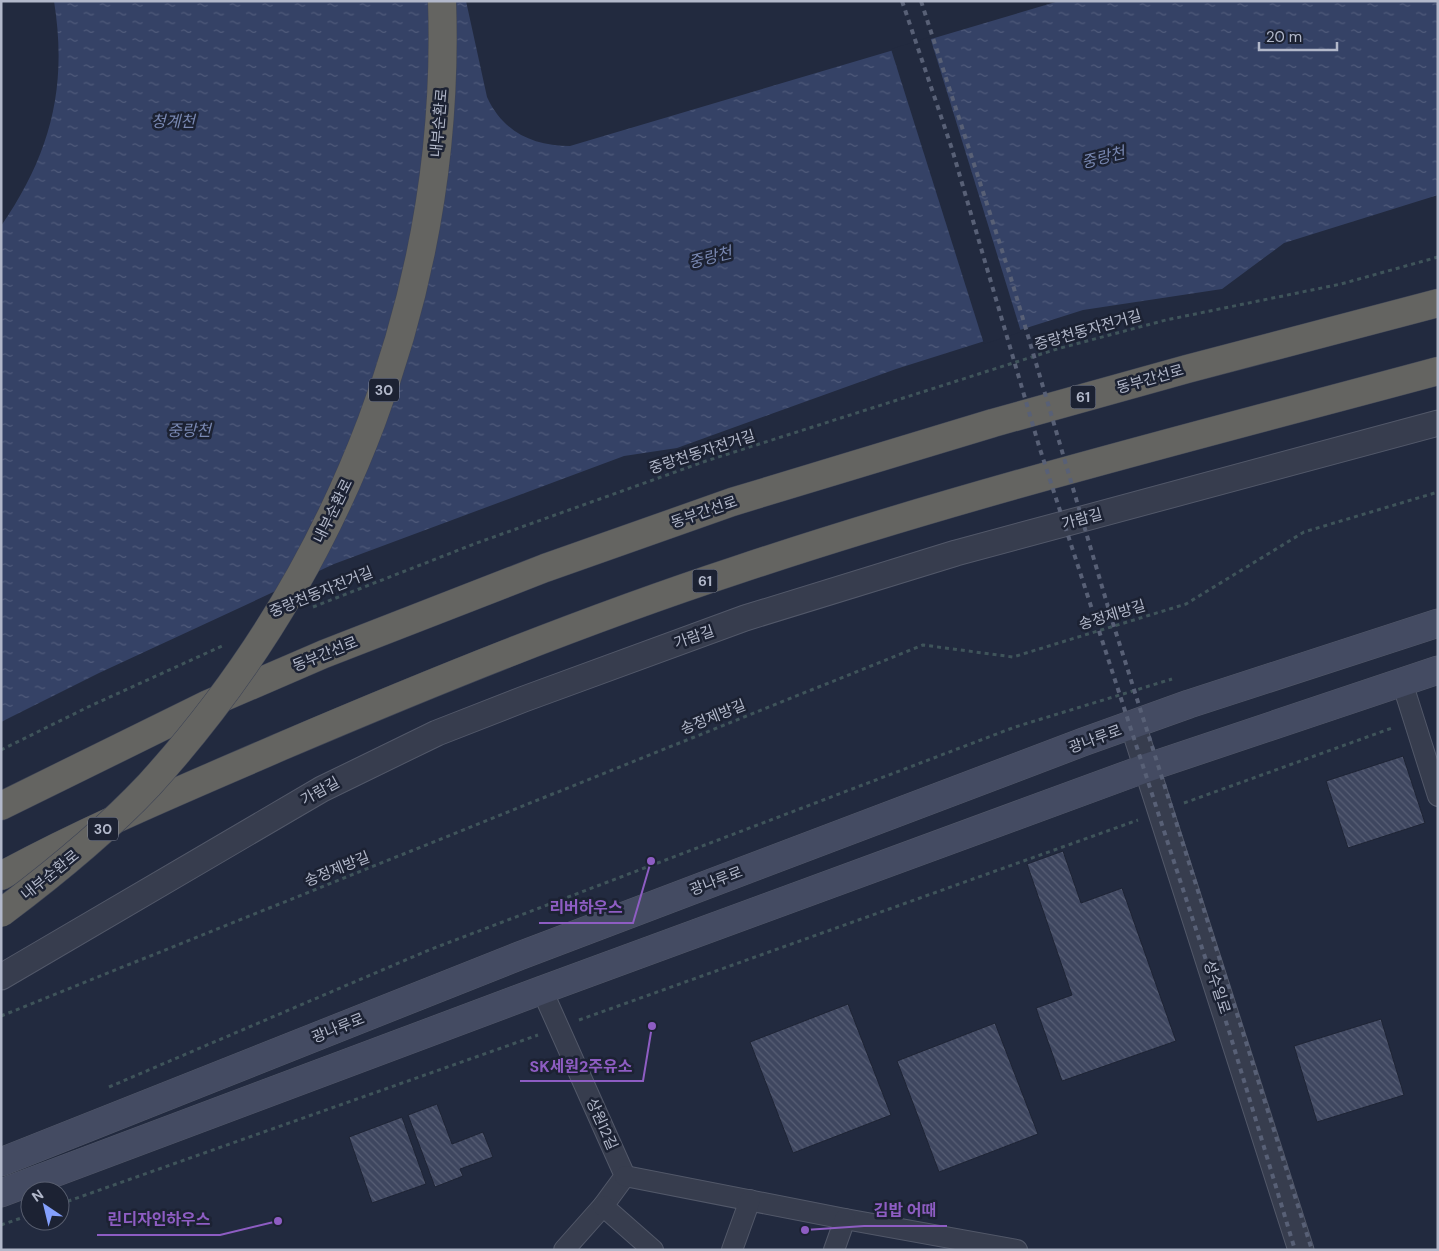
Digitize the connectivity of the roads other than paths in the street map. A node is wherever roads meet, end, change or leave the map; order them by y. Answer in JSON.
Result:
{"nodes":[{"id":1,"x":442,"y":1,"type":"edge"},
{"id":2,"x":1438,"y":303,"type":"edge"},
{"id":3,"x":1438,"y":371,"type":"edge"},
{"id":4,"x":1438,"y":423,"type":"edge"},
{"id":5,"x":1438,"y":623,"type":"edge"},
{"id":6,"x":1438,"y":670,"type":"edge"},
{"id":7,"x":1402,"y":682,"type":"junction"},
{"id":8,"x":1132,"y":725,"type":"junction"},
{"id":9,"x":1146,"y":768,"type":"junction"},
{"id":10,"x":1438,"y":796,"type":"edge"},
{"id":11,"x":1,"y":806,"type":"edge"},
{"id":12,"x":1,"y":876,"type":"edge"},
{"id":13,"x":1,"y":913,"type":"edge"},
{"id":14,"x":1,"y":977,"type":"edge"},
{"id":15,"x":542,"y":990,"type":"junction"},
{"id":16,"x":1,"y":1162,"type":"edge"},
{"id":17,"x":625,"y":1176,"type":"junction"},
{"id":18,"x":1,"y":1193,"type":"edge"},
{"id":19,"x":750,"y":1200,"type":"junction"},
{"id":20,"x":603,"y":1206,"type":"junction"},
{"id":21,"x":845,"y":1219,"type":"junction"},
{"id":22,"x":564,"y":1250,"type":"edge"},
{"id":23,"x":653,"y":1250,"type":"edge"},
{"id":24,"x":732,"y":1250,"type":"edge"},
{"id":25,"x":834,"y":1250,"type":"edge"},
{"id":26,"x":1017,"y":1250,"type":"edge"},
{"id":27,"x":1301,"y":1250,"type":"edge"}],
"edges":[{"from":1,"to":13,"type":"highway","name":"내부순환로","number":"30","bridge":true},
{"from":2,"to":11,"type":"highway","name":"동부간선로","number":"61"},
{"from":3,"to":12,"type":"highway","number":"61"},
{"from":4,"to":14,"type":"street","name":"가람길"},
{"from":5,"to":8,"type":"main road","name":"광나루로"},
{"from":6,"to":7,"type":"main road"},
{"from":7,"to":9,"type":"main road"},
{"from":7,"to":10,"type":"street"},
{"from":8,"to":9,"type":"street","name":"성수일로"},
{"from":8,"to":16,"type":"main road","name":"광나루로"},
{"from":9,"to":15,"type":"main road"},
{"from":9,"to":27,"type":"street","name":"성수일로"},
{"from":15,"to":17,"type":"street","name":"상원12길"},
{"from":15,"to":18,"type":"main road"},
{"from":17,"to":19,"type":"street"},
{"from":17,"to":20,"type":"street"},
{"from":19,"to":21,"type":"street"},
{"from":19,"to":24,"type":"street"},
{"from":20,"to":22,"type":"street"},
{"from":20,"to":23,"type":"street"},
{"from":21,"to":25,"type":"street"},
{"from":21,"to":26,"type":"street"}]}
